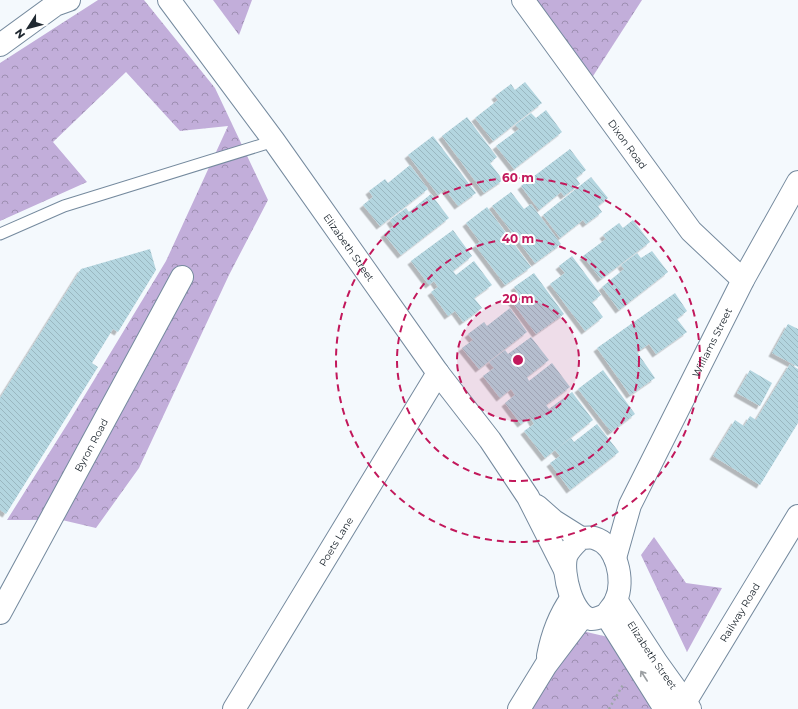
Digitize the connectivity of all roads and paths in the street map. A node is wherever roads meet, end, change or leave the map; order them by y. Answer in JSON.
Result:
{"nodes":[{"id":1,"x":69,"y":0,"type":"edge"},
{"id":2,"x":169,"y":0,"type":"edge"},
{"id":3,"x":523,"y":0,"type":"edge"},
{"id":4,"x":0,"y":45,"type":"edge"},
{"id":5,"x":274,"y":141,"type":"junction"},
{"id":6,"x":798,"y":182,"type":"edge"},
{"id":7,"x":0,"y":234,"type":"edge"},
{"id":8,"x":182,"y":277,"type":"dead end"},
{"id":9,"x":743,"y":280,"type":"junction"},
{"id":10,"x":438,"y":373,"type":"junction"},
{"id":11,"x":528,"y":496,"type":"junction"},
{"id":12,"x":630,"y":505,"type":"junction"},
{"id":13,"x":798,"y":516,"type":"edge"},
{"id":14,"x":588,"y":538,"type":"junction"},
{"id":15,"x":615,"y":558,"type":"junction"},
{"id":16,"x":565,"y":570,"type":"junction"},
{"id":17,"x":577,"y":607,"type":"junction"},
{"id":18,"x":611,"y":608,"type":"junction"},
{"id":19,"x":0,"y":613,"type":"edge"},
{"id":20,"x":680,"y":707,"type":"edge"},
{"id":21,"x":234,"y":709,"type":"edge"},
{"id":22,"x":519,"y":709,"type":"edge"}],
"edges":[{"from":1,"to":4,"type":"street"},
{"from":2,"to":5,"type":"street","name":"Elizabeth Street"},
{"from":3,"to":9,"type":"street","name":"Dixon Road"},
{"from":5,"to":7,"type":"lane"},
{"from":5,"to":10,"type":"street","name":"Elizabeth Street"},
{"from":6,"to":9,"type":"street","name":"Williams Street"},
{"from":8,"to":19,"type":"street","name":"Byron Road"},
{"from":9,"to":12,"type":"street","name":"Williams Street"},
{"from":10,"to":11,"type":"street","name":"Elizabeth Street"},
{"from":10,"to":21,"type":"street","name":"Poets Lane"},
{"from":11,"to":14,"type":"street","name":"Elizabeth Street"},
{"from":11,"to":16,"type":"street","name":"Elizabeth Street"},
{"from":12,"to":14,"type":"street","name":"Williams Street"},
{"from":12,"to":15,"type":"street","name":"Williams Street"},
{"from":13,"to":20,"type":"street","name":"Railway Road"},
{"from":14,"to":15,"type":"street"},
{"from":14,"to":16,"type":"street"},
{"from":15,"to":18,"type":"street"},
{"from":16,"to":17,"type":"street"},
{"from":17,"to":18,"type":"street"},
{"from":17,"to":22,"type":"street"},
{"from":18,"to":20,"type":"street","name":"Elizabeth Street"}]}
